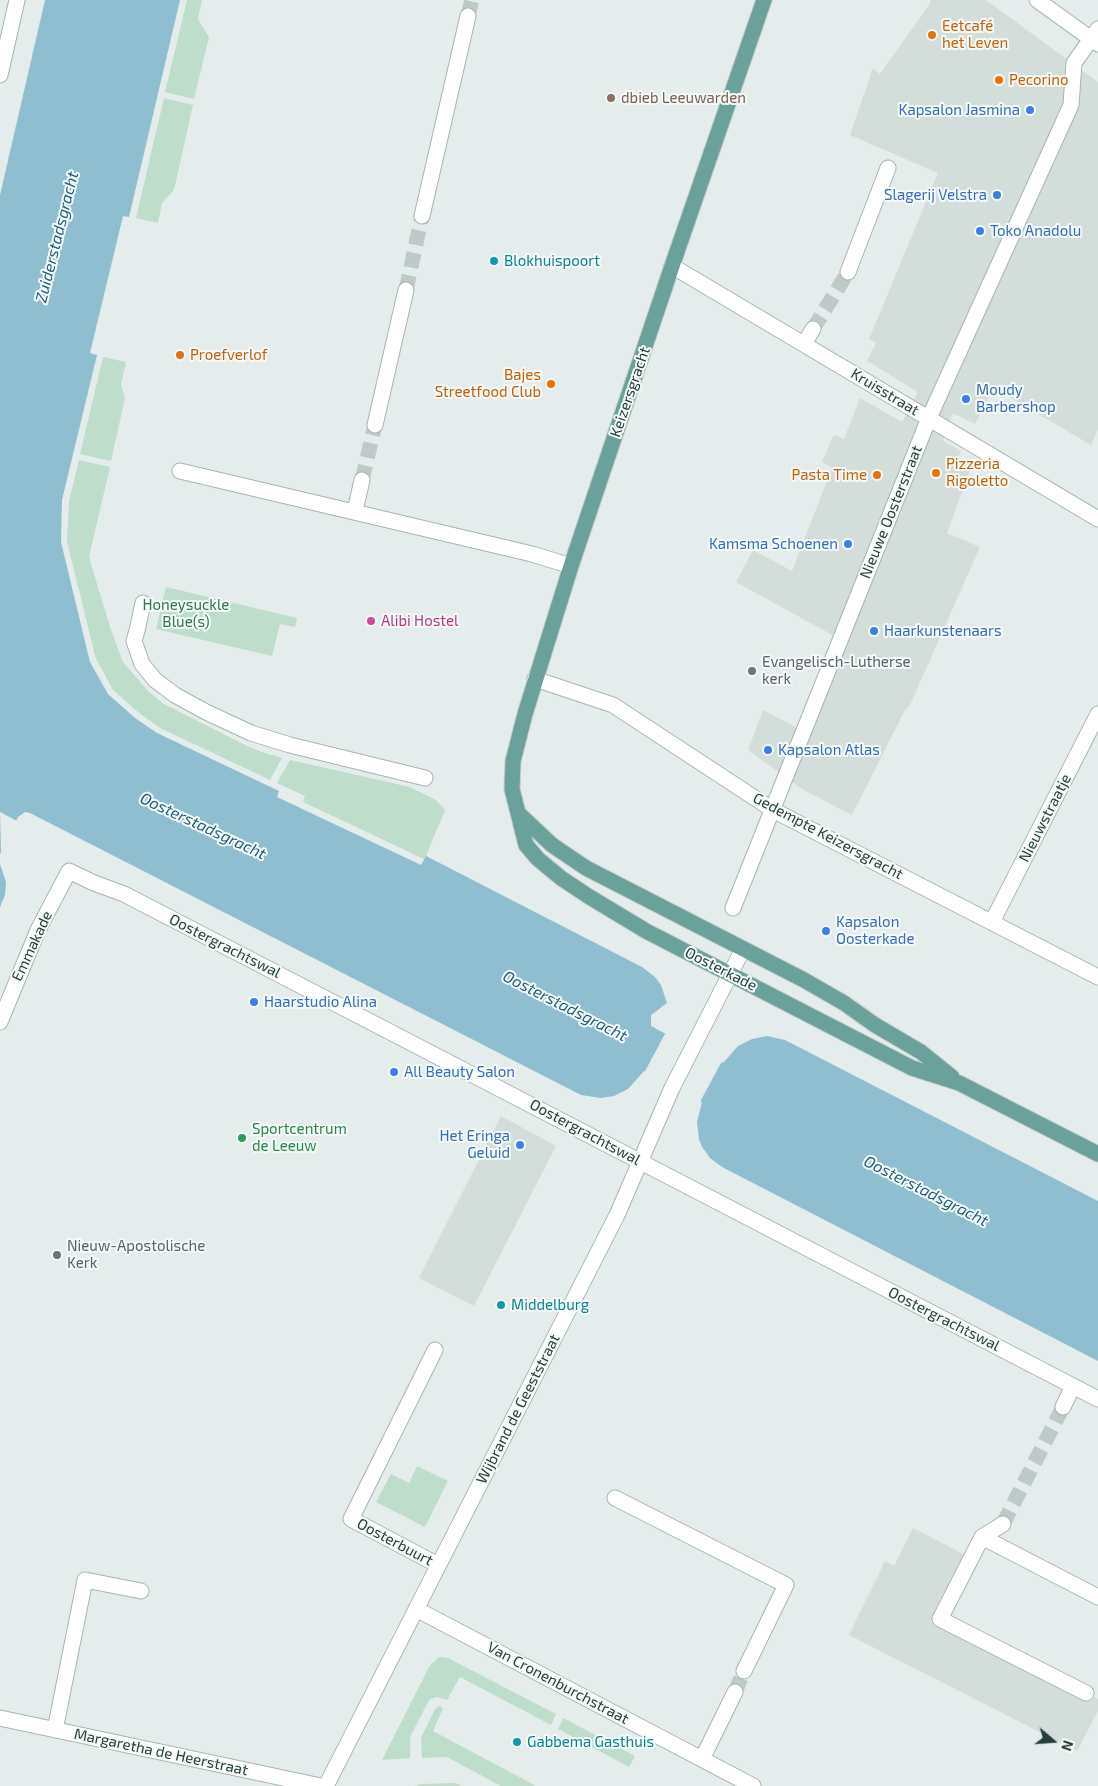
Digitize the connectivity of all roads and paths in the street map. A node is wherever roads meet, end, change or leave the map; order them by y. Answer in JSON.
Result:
{"nodes":[{"id":1,"x":17,"y":0,"type":"edge"},
{"id":2,"x":764,"y":0,"type":"edge"},
{"id":3,"x":1037,"y":0,"type":"edge"},
{"id":4,"x":468,"y":16,"type":"tunnel mouth"},
{"id":5,"x":1096,"y":37,"type":"edge"},
{"id":6,"x":0,"y":75,"type":"edge"},
{"id":7,"x":888,"y":168,"type":"dead end"},
{"id":8,"x":422,"y":216,"type":"tunnel mouth"},
{"id":9,"x":672,"y":266,"type":"junction"},
{"id":10,"x":848,"y":272,"type":"tunnel mouth"},
{"id":11,"x":406,"y":290,"type":"tunnel mouth"},
{"id":12,"x":813,"y":329,"type":"tunnel mouth"},
{"id":13,"x":804,"y":344,"type":"junction"},
{"id":14,"x":929,"y":418,"type":"junction"},
{"id":15,"x":375,"y":425,"type":"tunnel mouth"},
{"id":16,"x":180,"y":470,"type":"dead end"},
{"id":17,"x":362,"y":480,"type":"tunnel mouth"},
{"id":18,"x":355,"y":510,"type":"junction"},
{"id":19,"x":1098,"y":519,"type":"edge"},
{"id":20,"x":571,"y":566,"type":"junction"},
{"id":21,"x":143,"y":603,"type":"dead end"},
{"id":22,"x":535,"y":679,"type":"junction"},
{"id":23,"x":1098,"y":714,"type":"edge"},
{"id":24,"x":425,"y":778,"type":"dead end"},
{"id":25,"x":512,"y":788,"type":"joint"},
{"id":26,"x":773,"y":810,"type":"junction"},
{"id":27,"x":519,"y":814,"type":"junction"},
{"id":28,"x":69,"y":871,"type":"joint"},
{"id":29,"x":733,"y":908,"type":"dead end"},
{"id":30,"x":992,"y":922,"type":"junction"},
{"id":31,"x":743,"y":949,"type":"junction"},
{"id":32,"x":730,"y":974,"type":"junction"},
{"id":33,"x":1098,"y":977,"type":"edge"},
{"id":34,"x":0,"y":1022,"type":"edge"},
{"id":35,"x":959,"y":1082,"type":"junction"},
{"id":36,"x":1098,"y":1154,"type":"edge"},
{"id":37,"x":640,"y":1160,"type":"junction"},
{"id":38,"x":434,"y":1350,"type":"dead end"},
{"id":39,"x":1073,"y":1386,"type":"junction"},
{"id":40,"x":1098,"y":1399,"type":"edge"},
{"id":41,"x":1063,"y":1406,"type":"tunnel mouth"},
{"id":42,"x":615,"y":1498,"type":"dead end"},
{"id":43,"x":1003,"y":1524,"type":"tunnel mouth"},
{"id":44,"x":982,"y":1537,"type":"junction"},
{"id":45,"x":438,"y":1565,"type":"junction"},
{"id":46,"x":140,"y":1591,"type":"dead end"},
{"id":47,"x":1098,"y":1597,"type":"edge"},
{"id":48,"x":416,"y":1609,"type":"junction"},
{"id":49,"x":744,"y":1671,"type":"tunnel mouth"},
{"id":50,"x":735,"y":1692,"type":"tunnel mouth"},
{"id":51,"x":1086,"y":1693,"type":"dead end"},
{"id":52,"x":0,"y":1718,"type":"edge"},
{"id":53,"x":55,"y":1730,"type":"junction"},
{"id":54,"x":702,"y":1759,"type":"junction"},
{"id":55,"x":321,"y":1786,"type":"edge"},
{"id":56,"x":326,"y":1786,"type":"edge"},
{"id":57,"x":753,"y":1786,"type":"edge"}],
"edges":[{"from":1,"to":6,"type":"street"},
{"from":2,"to":9,"type":"main road","name":"Keizersgracht"},
{"from":3,"to":5,"type":"street"},
{"from":4,"to":8,"type":"street"},
{"from":5,"to":14,"type":"street","name":"Nieuwe Oosterstraat"},
{"from":7,"to":10,"type":"street"},
{"from":9,"to":13,"type":"street","name":"Kruisstraat"},
{"from":9,"to":20,"type":"main road","name":"Keizersgracht"},
{"from":11,"to":15,"type":"street"},
{"from":12,"to":13,"type":"street"},
{"from":13,"to":14,"type":"street","name":"Kruisstraat"},
{"from":14,"to":19,"type":"street","name":"Kruisstraat"},
{"from":14,"to":26,"type":"street","name":"Nieuwe Oosterstraat"},
{"from":16,"to":18,"type":"street"},
{"from":17,"to":18,"type":"street"},
{"from":18,"to":20,"type":"street"},
{"from":20,"to":22,"type":"main road","name":"Keizersgracht"},
{"from":21,"to":24,"type":"street"},
{"from":22,"to":25,"type":"main road","name":"Keizersgracht"},
{"from":22,"to":26,"type":"street","name":"Gedempte Keizersgracht"},
{"from":23,"to":30,"type":"street","name":"Nieuwstraatje"},
{"from":25,"to":27,"type":"main road","name":"Oosterkade"},
{"from":26,"to":29,"type":"street","name":"Nieuwe Oosterstraat"},
{"from":26,"to":30,"type":"street","name":"Gedempte Keizersgracht"},
{"from":27,"to":31,"type":"main road","name":"Oosterkade"},
{"from":27,"to":32,"type":"main road","name":"Oosterkade"},
{"from":28,"to":34,"type":"street","name":"Emmakade"},
{"from":28,"to":37,"type":"street","name":"Oostergrachtswal"},
{"from":30,"to":33,"type":"street","name":"Gedempte Keizersgracht"},
{"from":31,"to":32,"type":"street","name":"Wijbrand de Geeststraat"},
{"from":31,"to":35,"type":"main road","name":"Oosterkade"},
{"from":32,"to":35,"type":"main road","name":"Oosterkade"},
{"from":32,"to":37,"type":"street","name":"Wijbrand de Geeststraat"},
{"from":35,"to":36,"type":"main road","name":"Oosterkade"},
{"from":37,"to":39,"type":"street","name":"Oostergrachtswal"},
{"from":37,"to":45,"type":"street","name":"Wijbrand de Geeststraat"},
{"from":38,"to":45,"type":"street","name":"Oosterbuurt"},
{"from":39,"to":40,"type":"street","name":"Oostergrachtswal"},
{"from":39,"to":41,"type":"street"},
{"from":42,"to":49,"type":"street"},
{"from":43,"to":44,"type":"street"},
{"from":44,"to":47,"type":"street"},
{"from":44,"to":51,"type":"street"},
{"from":45,"to":48,"type":"street","name":"Wijbrand de Geeststraat"},
{"from":46,"to":53,"type":"street"},
{"from":48,"to":54,"type":"street","name":"Van Cronenburchstraat"},
{"from":48,"to":56,"type":"street","name":"Wijbrand de Geeststraat"},
{"from":50,"to":54,"type":"street"},
{"from":52,"to":53,"type":"street","name":"Margaretha de Heerstraat"},
{"from":53,"to":55,"type":"street","name":"Margaretha de Heerstraat"},
{"from":54,"to":57,"type":"street","name":"Van Cronenburchstraat"}]}
